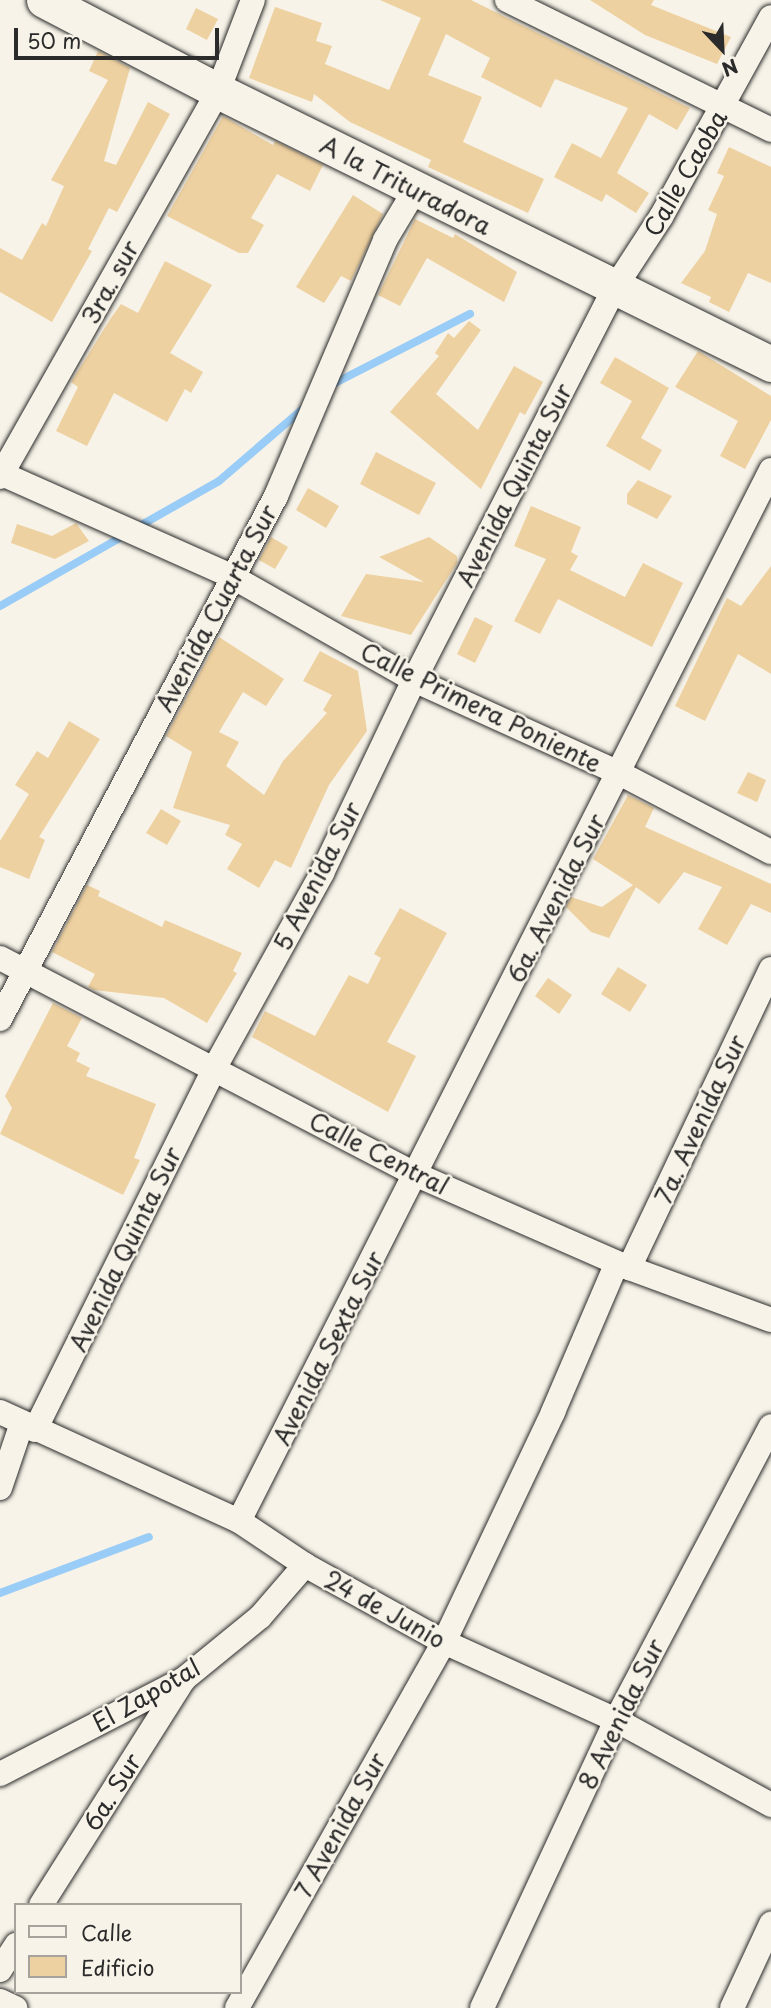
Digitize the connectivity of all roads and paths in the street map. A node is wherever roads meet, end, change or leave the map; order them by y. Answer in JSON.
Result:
{"nodes":[{"id":1,"x":44,"y":0,"type":"edge"},
{"id":2,"x":253,"y":0,"type":"edge"},
{"id":3,"x":508,"y":0,"type":"edge"},
{"id":4,"x":771,"y":17,"type":"edge"},
{"id":5,"x":218,"y":91,"type":"junction"},
{"id":6,"x":724,"y":105,"type":"junction"},
{"id":7,"x":771,"y":130,"type":"edge"},
{"id":8,"x":415,"y":190,"type":"junction"},
{"id":9,"x":614,"y":289,"type":"junction"},
{"id":10,"x":771,"y":364,"type":"edge"},
{"id":11,"x":771,"y":470,"type":"edge"},
{"id":12,"x":1,"y":474,"type":"edge"},
{"id":13,"x":231,"y":576,"type":"junction"},
{"id":14,"x":414,"y":680,"type":"junction"},
{"id":15,"x":619,"y":773,"type":"junction"},
{"id":16,"x":771,"y":852,"type":"edge"},
{"id":17,"x":0,"y":958,"type":"edge"},
{"id":18,"x":771,"y":969,"type":"edge"},
{"id":19,"x":26,"y":971,"type":"junction"},
{"id":20,"x":0,"y":1019,"type":"edge"},
{"id":21,"x":214,"y":1069,"type":"junction"},
{"id":22,"x":416,"y":1175,"type":"junction"},
{"id":23,"x":623,"y":1266,"type":"junction"},
{"id":24,"x":771,"y":1320,"type":"edge"},
{"id":25,"x":19,"y":1422,"type":"edge"},
{"id":26,"x":771,"y":1426,"type":"edge"},
{"id":27,"x":0,"y":1488,"type":"edge"},
{"id":28,"x":239,"y":1521,"type":"junction"},
{"id":29,"x":305,"y":1564,"type":"junction"},
{"id":30,"x":443,"y":1642,"type":"junction"},
{"id":31,"x":184,"y":1679,"type":"junction"},
{"id":32,"x":616,"y":1720,"type":"junction"},
{"id":33,"x":0,"y":1774,"type":"edge"},
{"id":34,"x":771,"y":1805,"type":"edge"},
{"id":35,"x":42,"y":1903,"type":"edge"},
{"id":36,"x":771,"y":1924,"type":"edge"},
{"id":37,"x":14,"y":1948,"type":"edge"},
{"id":38,"x":0,"y":1970,"type":"edge"},
{"id":39,"x":0,"y":2001,"type":"edge"},
{"id":40,"x":15,"y":2008,"type":"edge"},
{"id":41,"x":237,"y":2008,"type":"edge"},
{"id":42,"x":482,"y":2008,"type":"edge"},
{"id":43,"x":732,"y":2008,"type":"edge"}],
"edges":[{"from":1,"to":5,"type":"street","name":"A la Trituradora"},
{"from":2,"to":5,"type":"street","name":"3ra. sur"},
{"from":3,"to":6,"type":"street"},
{"from":4,"to":6,"type":"street","name":"Calle Caoba"},
{"from":5,"to":8,"type":"street","name":"A la Trituradora"},
{"from":5,"to":12,"type":"street","name":"3ra. sur"},
{"from":6,"to":7,"type":"street"},
{"from":6,"to":9,"type":"street","name":"Calle Caoba"},
{"from":8,"to":9,"type":"street","name":"A la Trituradora"},
{"from":8,"to":13,"type":"street","name":"Avenida Cuarta Sur"},
{"from":9,"to":10,"type":"street","name":"A la Trituradora"},
{"from":9,"to":14,"type":"street","name":"Avenida Quinta Sur"},
{"from":11,"to":15,"type":"street","name":"6a. Avenida Sur"},
{"from":12,"to":13,"type":"street","name":"Calle Primera Poniente"},
{"from":13,"to":14,"type":"street","name":"Calle Primera Poniente"},
{"from":13,"to":19,"type":"street","name":"Avenida Cuarta Sur"},
{"from":14,"to":15,"type":"street","name":"Calle Primera Poniente"},
{"from":14,"to":21,"type":"street","name":"5 Avenida Sur"},
{"from":15,"to":16,"type":"street","name":"Calle Primera Poniente"},
{"from":15,"to":22,"type":"street","name":"6a. Avenida Sur"},
{"from":17,"to":19,"type":"street","name":"Calle Central"},
{"from":18,"to":23,"type":"street","name":"7a. Avenida Sur"},
{"from":19,"to":20,"type":"street","name":"Avenida Cuarta Sur"},
{"from":19,"to":21,"type":"street","name":"Calle Central"},
{"from":21,"to":22,"type":"street","name":"Calle Central"},
{"from":21,"to":25,"type":"street","name":"Avenida Quinta Sur"},
{"from":22,"to":23,"type":"street","name":"Calle Central"},
{"from":22,"to":28,"type":"street","name":"Avenida Sexta Sur"},
{"from":23,"to":24,"type":"street","name":"Calle Central"},
{"from":23,"to":30,"type":"street","name":"7a. Avenida Sur"},
{"from":25,"to":27,"type":"street","name":"Avenida Quinta Sur"},
{"from":25,"to":28,"type":"street","name":"24 de Junio"},
{"from":26,"to":32,"type":"street","name":"8 Avenida Sur"},
{"from":28,"to":29,"type":"street","name":"24 de Junio"},
{"from":29,"to":30,"type":"street","name":"24 de Junio"},
{"from":29,"to":31,"type":"street","name":"El Zapotal"},
{"from":30,"to":32,"type":"street","name":"24 de Junio"},
{"from":30,"to":41,"type":"street","name":"7 Avenida Sur"},
{"from":31,"to":33,"type":"street","name":"El Zapotal"},
{"from":31,"to":35,"type":"street","name":"6a. Sur"},
{"from":32,"to":34,"type":"street","name":"24 de Junio"},
{"from":32,"to":42,"type":"street","name":"8 Avenida Sur"},
{"from":36,"to":43,"type":"street"},
{"from":37,"to":38,"type":"street"},
{"from":39,"to":40,"type":"street"}]}
